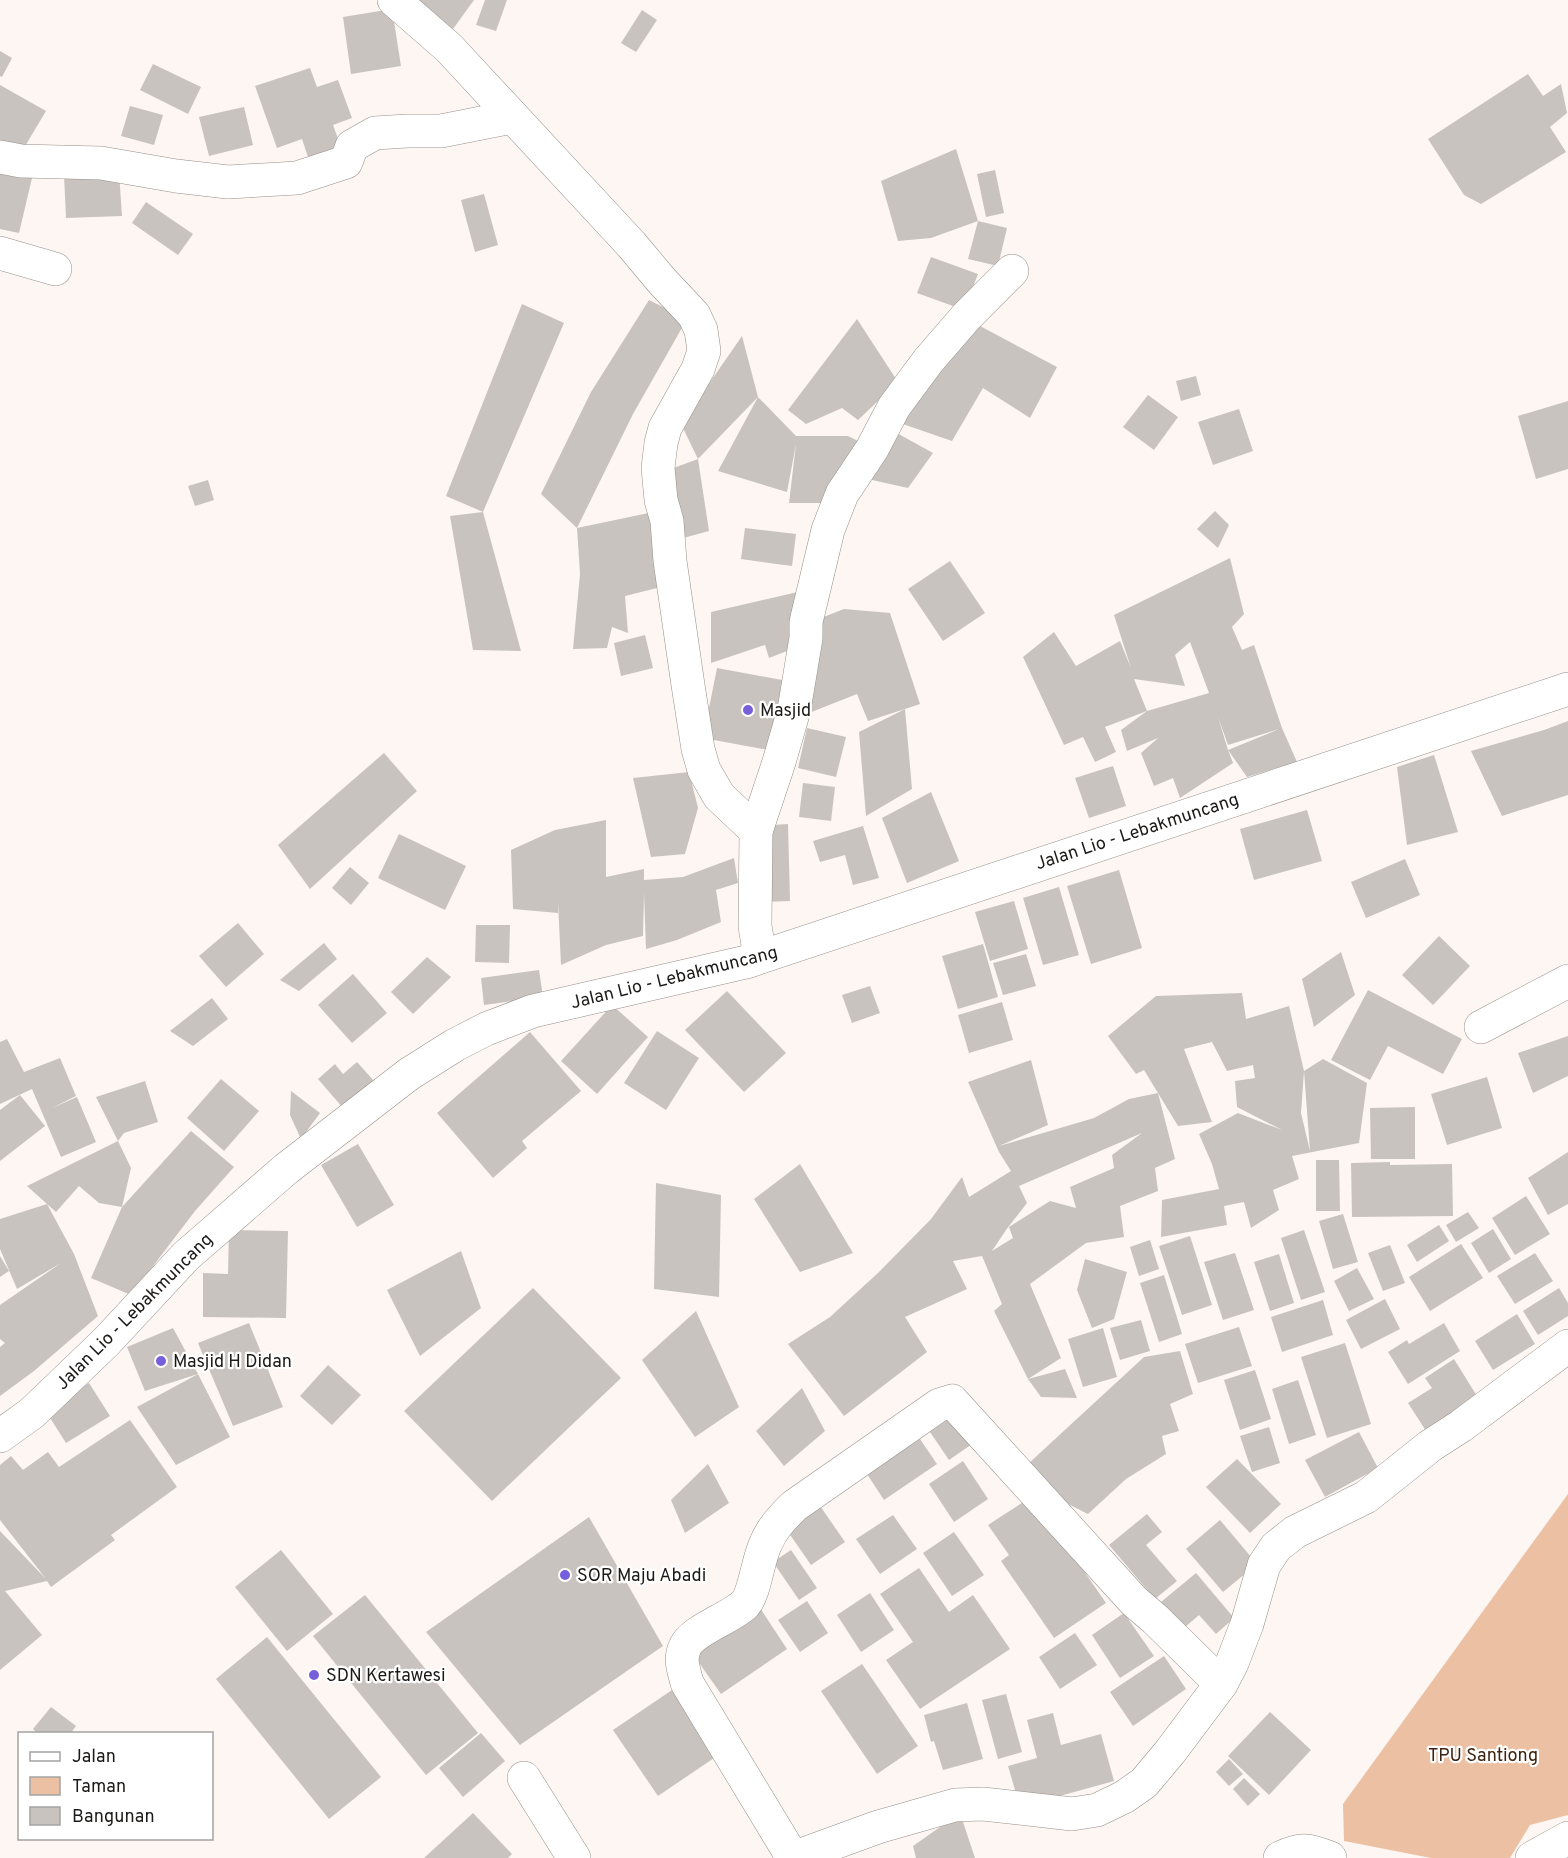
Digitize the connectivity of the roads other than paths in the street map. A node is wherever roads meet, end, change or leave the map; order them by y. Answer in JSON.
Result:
{"nodes":[{"id":1,"x":394,"y":0,"type":"edge"},
{"id":2,"x":512,"y":117,"type":"junction"},
{"id":3,"x":0,"y":157,"type":"edge"},
{"id":4,"x":0,"y":253,"type":"edge"},
{"id":5,"x":56,"y":269,"type":"dead end"},
{"id":6,"x":1012,"y":271,"type":"dead end"},
{"id":7,"x":1568,"y":689,"type":"edge"},
{"id":8,"x":756,"y":831,"type":"junction"},
{"id":9,"x":760,"y":957,"type":"junction"},
{"id":10,"x":1568,"y":981,"type":"edge"},
{"id":11,"x":1481,"y":1028,"type":"dead end"},
{"id":12,"x":1568,"y":1346,"type":"edge"},
{"id":13,"x":0,"y":1436,"type":"edge"},
{"id":14,"x":1221,"y":1684,"type":"junction"},
{"id":15,"x":524,"y":1778,"type":"dead end"},
{"id":16,"x":1568,"y":1838,"type":"edge"},
{"id":17,"x":574,"y":1858,"type":"edge"},
{"id":18,"x":793,"y":1858,"type":"edge"},
{"id":19,"x":1280,"y":1858,"type":"edge"},
{"id":20,"x":1330,"y":1858,"type":"edge"},
{"id":21,"x":1532,"y":1858,"type":"edge"}],
"edges":[{"from":1,"to":2,"type":"street"},
{"from":2,"to":3,"type":"street"},
{"from":2,"to":8,"type":"street"},
{"from":4,"to":5,"type":"street"},
{"from":6,"to":8,"type":"street"},
{"from":7,"to":9,"type":"street","name":"Jalan Lio - Lebakmuncang"},
{"from":8,"to":9,"type":"street"},
{"from":9,"to":13,"type":"street","name":"Jalan Lio - Lebakmuncang"},
{"from":10,"to":11,"type":"street"},
{"from":12,"to":14,"type":"street"},
{"from":14,"to":18,"type":"street"},
{"from":14,"to":18,"type":"street"},
{"from":15,"to":17,"type":"street"},
{"from":16,"to":21,"type":"street"},
{"from":19,"to":20,"type":"street"}]}
